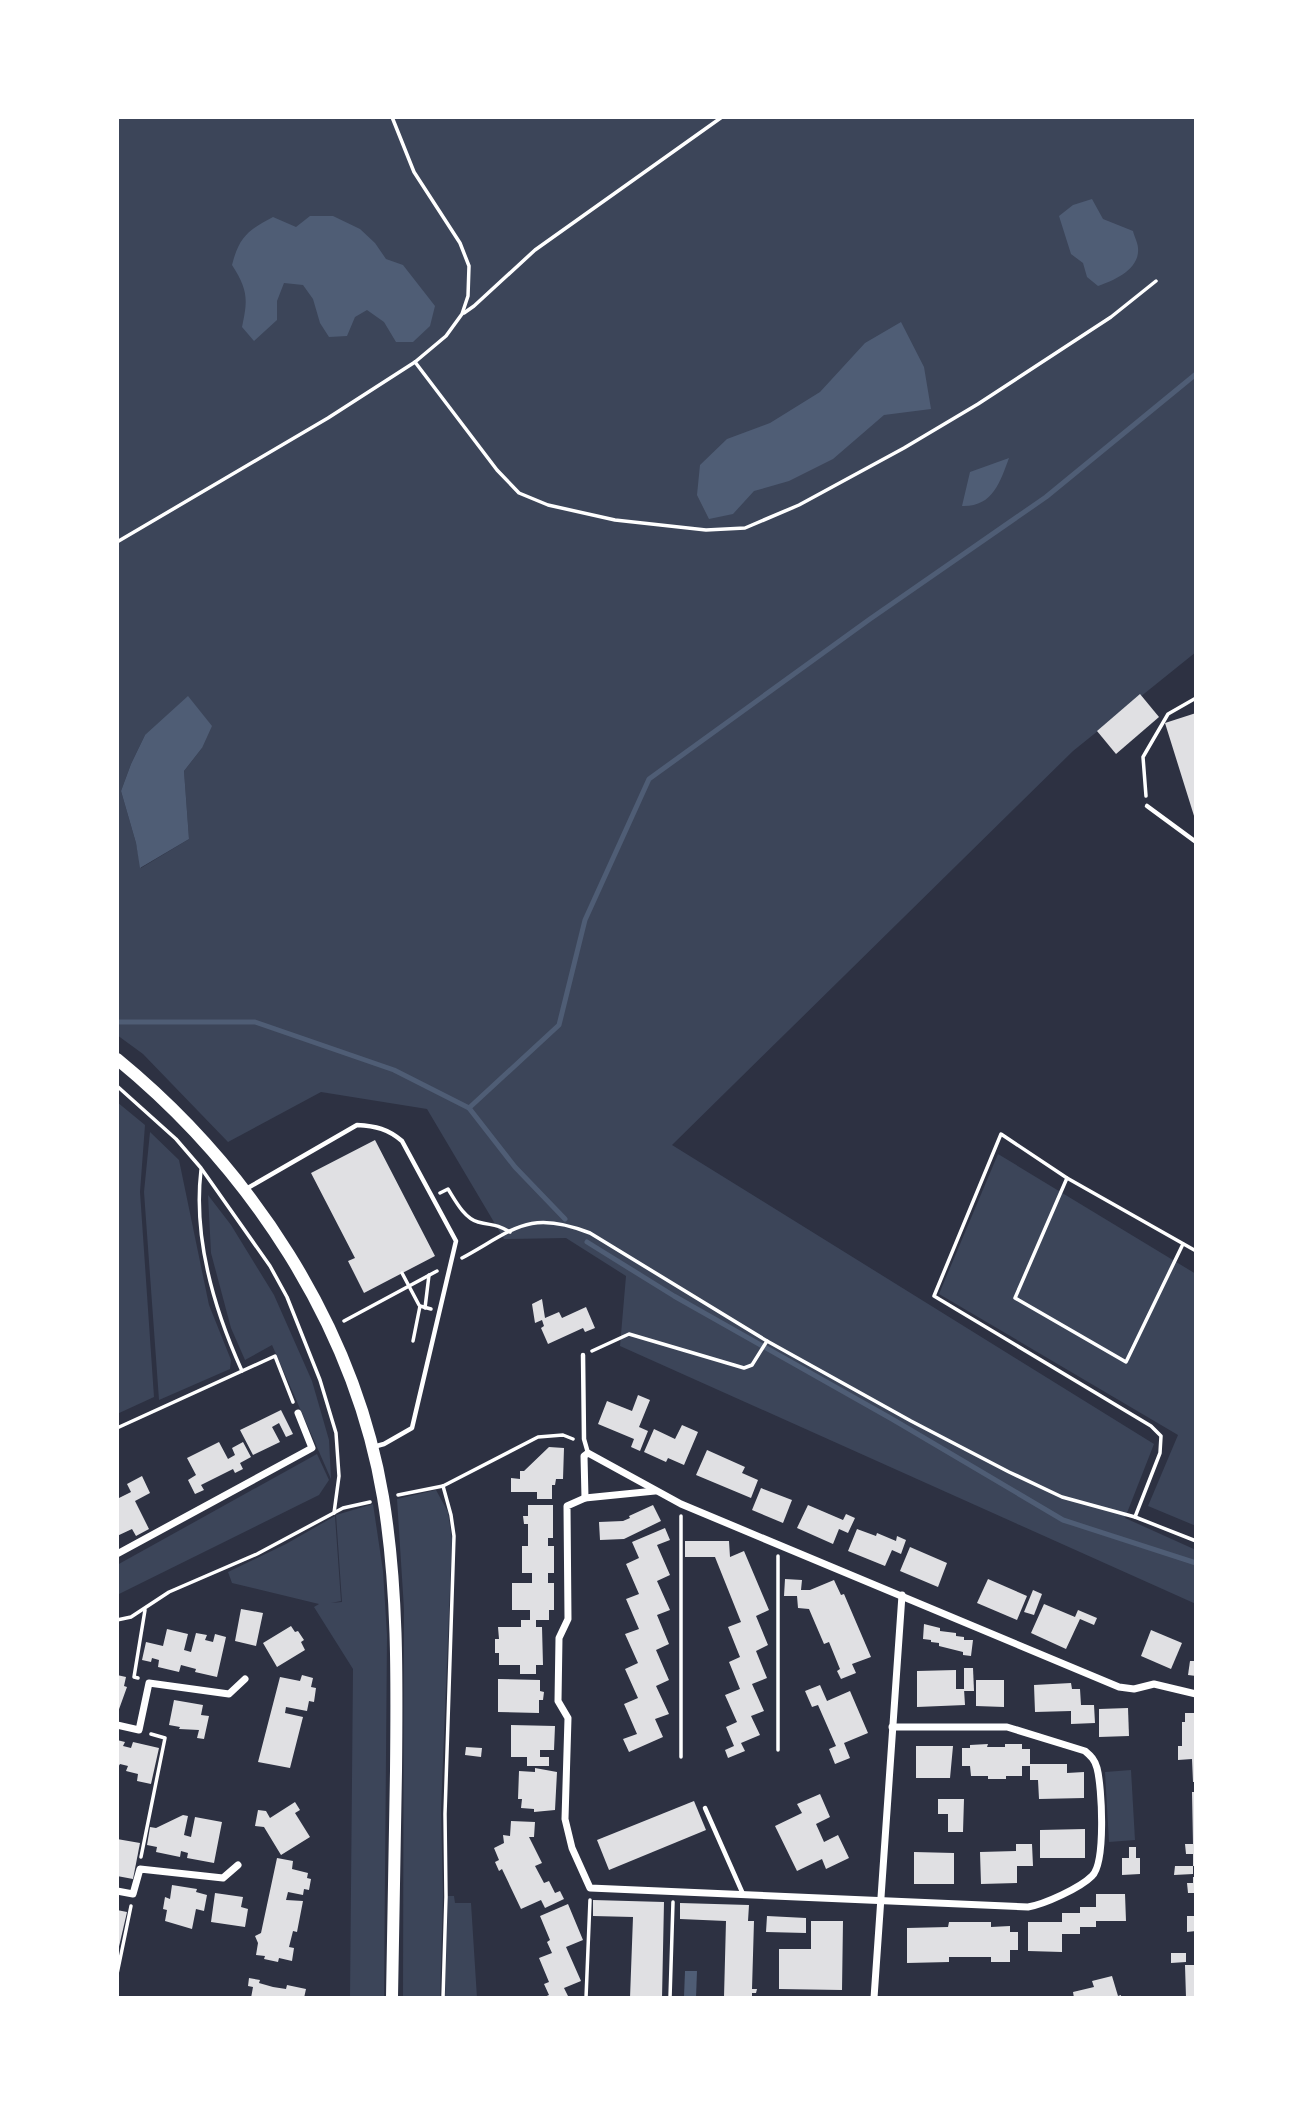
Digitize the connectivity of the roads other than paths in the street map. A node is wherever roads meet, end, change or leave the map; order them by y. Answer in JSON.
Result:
{"nodes":[{"id":1,"x":1147,"y":806,"type":"road end"},
{"id":2,"x":1196,"y":842,"type":"edge"},
{"id":3,"x":117,"y":1059,"type":"edge"},
{"id":4,"x":244,"y":1189,"type":"junction"},
{"id":5,"x":583,"y":1355,"type":"road end"},
{"id":6,"x":298,"y":1413,"type":"road end"},
{"id":7,"x":372,"y":1447,"type":"junction"},
{"id":8,"x":588,"y":1453,"type":"junction"},
{"id":9,"x":655,"y":1491,"type":"junction"},
{"id":10,"x":585,"y":1498,"type":"junction"},
{"id":11,"x":117,"y":1554,"type":"edge"},
{"id":12,"x":902,"y":1595,"type":"junction"},
{"id":13,"x":245,"y":1679,"type":"dead end"},
{"id":14,"x":1196,"y":1694,"type":"edge"},
{"id":15,"x":117,"y":1725,"type":"edge"},
{"id":16,"x":892,"y":1727,"type":"junction"},
{"id":17,"x":705,"y":1808,"type":"dead end"},
{"id":18,"x":238,"y":1865,"type":"dead end"},
{"id":19,"x":117,"y":1891,"type":"edge"},
{"id":20,"x":743,"y":1894,"type":"junction"},
{"id":21,"x":881,"y":1899,"type":"junction"},
{"id":22,"x":392,"y":1998,"type":"edge"},
{"id":23,"x":874,"y":1998,"type":"edge"}],
"edges":[{"from":1,"to":2,"type":"lane"},
{"from":3,"to":4,"type":"main road"},
{"from":4,"to":7,"type":"main road"},
{"from":4,"to":7,"type":"lane"},
{"from":5,"to":8,"type":"lane"},
{"from":6,"to":11,"type":"street"},
{"from":7,"to":22,"type":"main road"},
{"from":8,"to":9,"type":"street"},
{"from":8,"to":10,"type":"street"},
{"from":9,"to":10,"type":"street"},
{"from":9,"to":12,"type":"street"},
{"from":10,"to":20,"type":"street"},
{"from":12,"to":14,"type":"street"},
{"from":12,"to":16,"type":"street"},
{"from":13,"to":15,"type":"street"},
{"from":16,"to":21,"type":"street"},
{"from":16,"to":21,"type":"street"},
{"from":17,"to":20,"type":"lane"},
{"from":18,"to":19,"type":"street"},
{"from":20,"to":21,"type":"street"},
{"from":21,"to":23,"type":"street"}]}
